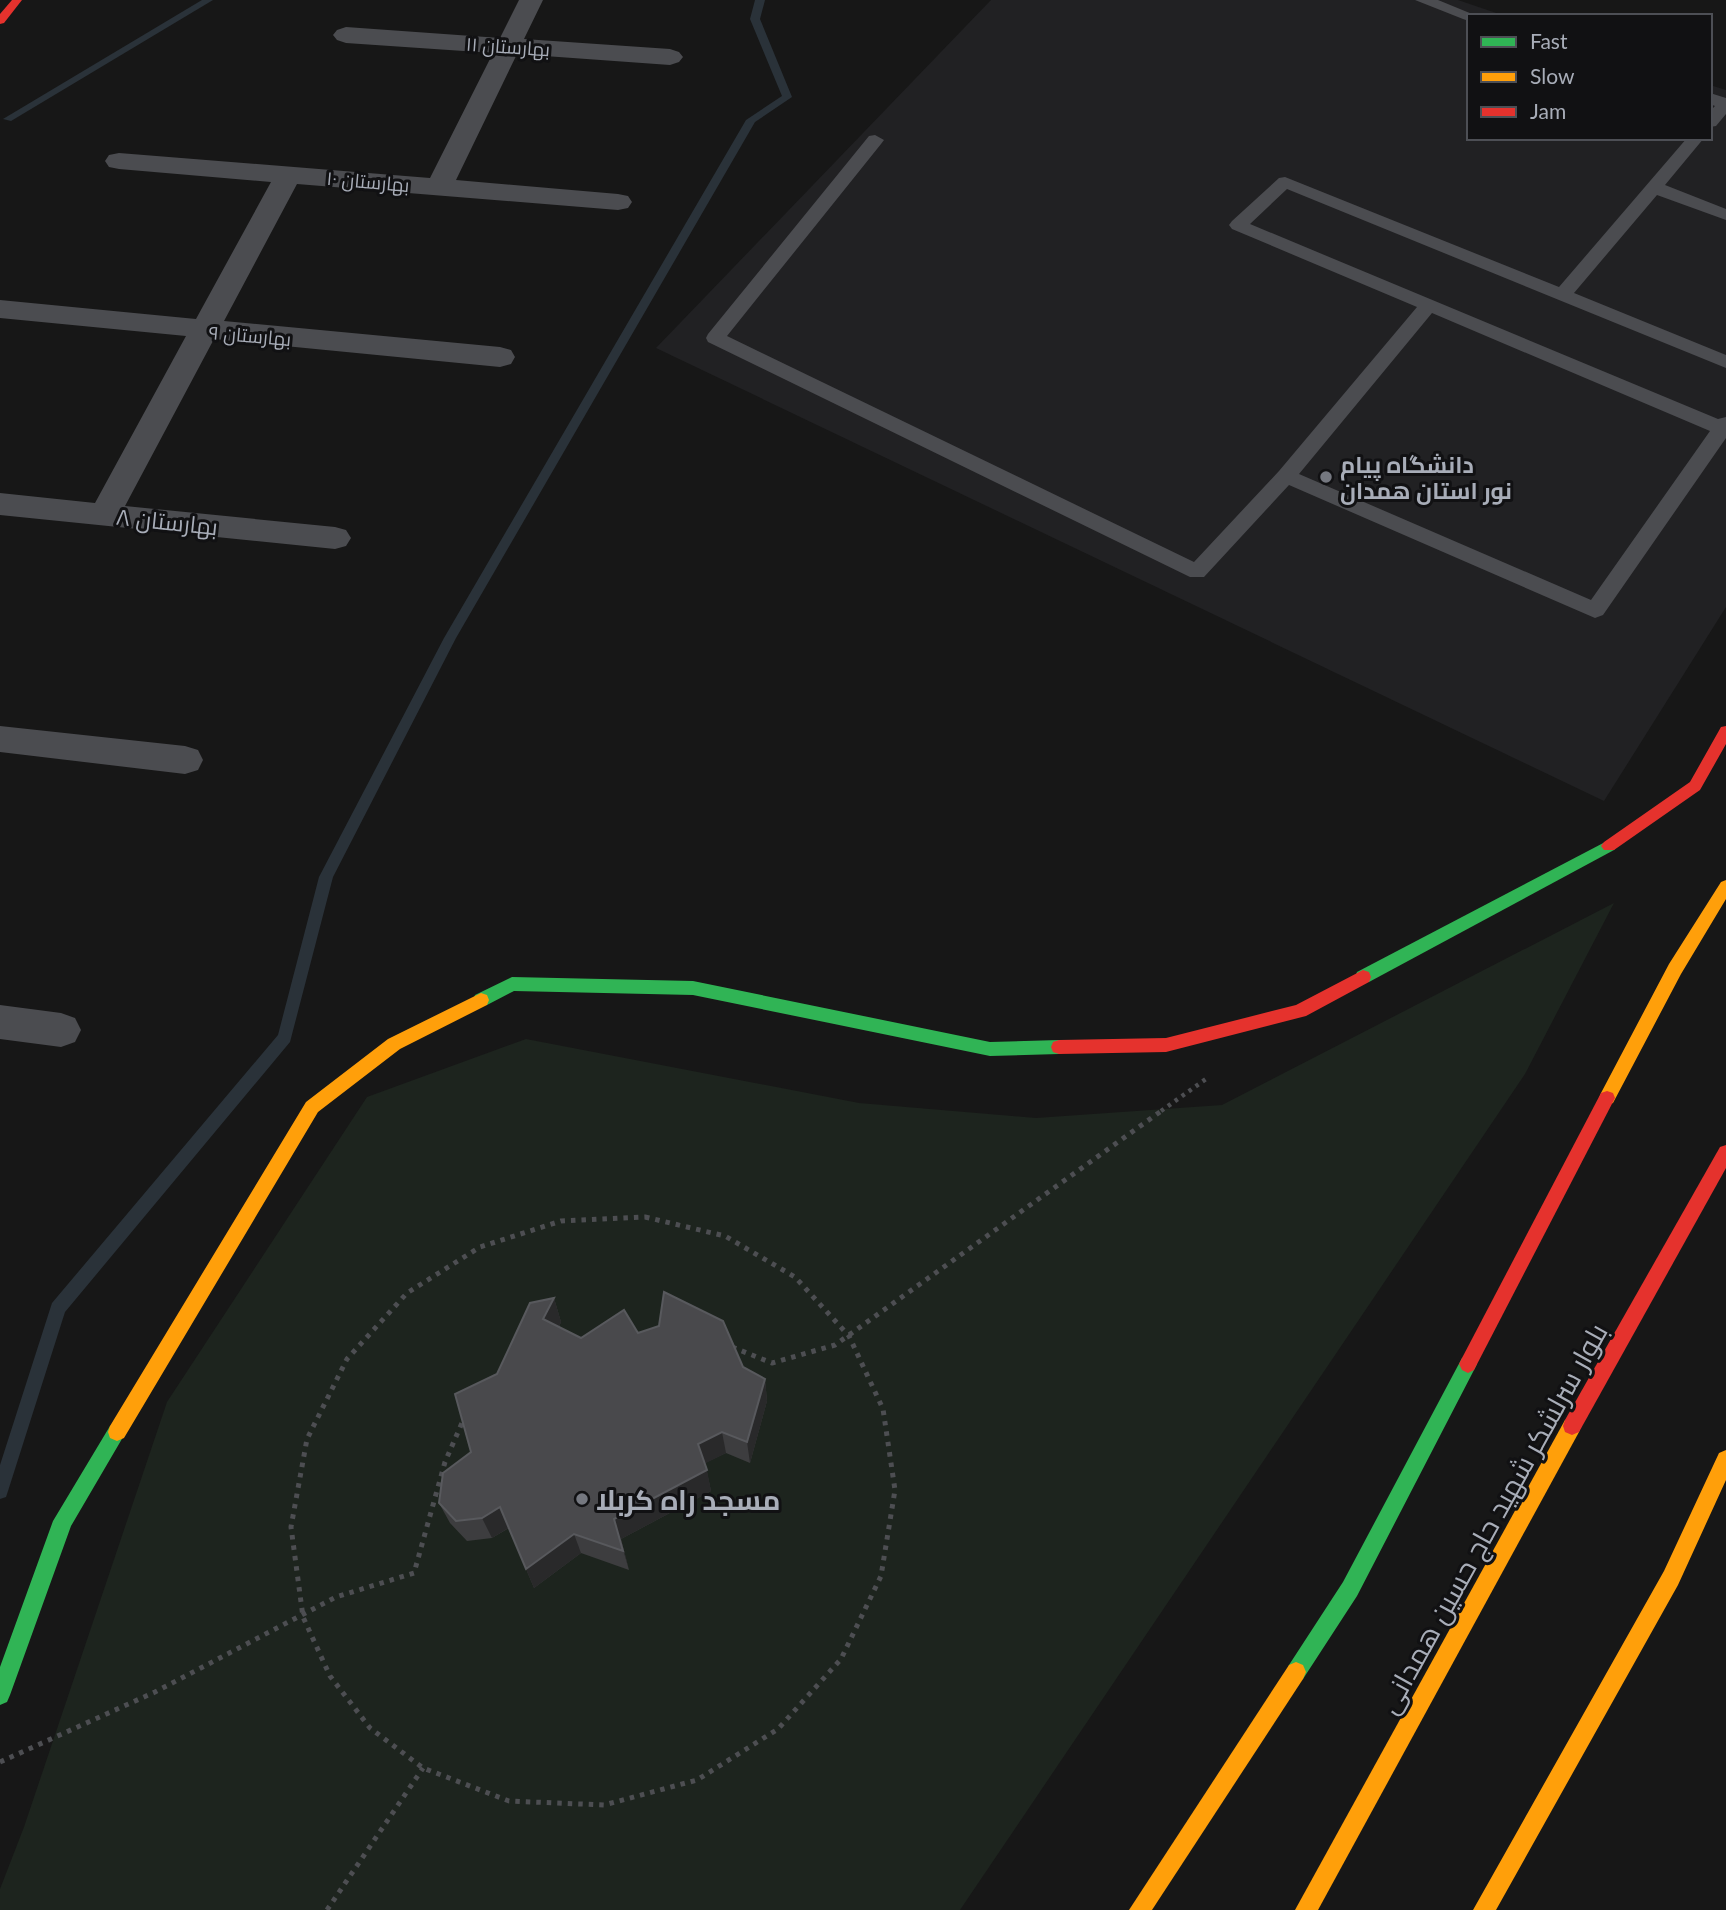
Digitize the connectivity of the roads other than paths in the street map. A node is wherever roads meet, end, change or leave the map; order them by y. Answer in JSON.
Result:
{"nodes":[{"id":1,"x":17,"y":0,"type":"edge"},
{"id":2,"x":531,"y":0,"type":"edge"},
{"id":3,"x":1423,"y":0,"type":"edge"},
{"id":4,"x":1467,"y":15,"type":"edge"},
{"id":5,"x":0,"y":21,"type":"edge"},
{"id":6,"x":346,"y":35,"type":"dead end"},
{"id":7,"x":509,"y":46,"type":"junction"},
{"id":8,"x":670,"y":57,"type":"dead end"},
{"id":9,"x":1712,"y":100,"type":"edge"},
{"id":10,"x":1712,"y":120,"type":"edge"},
{"id":11,"x":875,"y":140,"type":"dead end"},
{"id":12,"x":1694,"y":140,"type":"edge"},
{"id":13,"x":119,"y":161,"type":"dead end"},
{"id":14,"x":288,"y":175,"type":"junction"},
{"id":15,"x":1653,"y":187,"type":"junction"},
{"id":16,"x":439,"y":188,"type":"junction"},
{"id":17,"x":618,"y":202,"type":"dead end"},
{"id":18,"x":1726,"y":215,"type":"edge"},
{"id":19,"x":1562,"y":295,"type":"junction"},
{"id":20,"x":1429,"y":305,"type":"junction"},
{"id":21,"x":0,"y":309,"type":"edge"},
{"id":22,"x":204,"y":331,"type":"junction"},
{"id":23,"x":500,"y":357,"type":"dead end"},
{"id":24,"x":1726,"y":362,"type":"edge"},
{"id":25,"x":1725,"y":427,"type":"edge"},
{"id":26,"x":1286,"y":475,"type":"junction"},
{"id":27,"x":0,"y":504,"type":"edge"},
{"id":28,"x":104,"y":515,"type":"junction"},
{"id":29,"x":335,"y":538,"type":"dead end"},
{"id":30,"x":1726,"y":731,"type":"edge"},
{"id":31,"x":0,"y":739,"type":"edge"},
{"id":32,"x":185,"y":760,"type":"dead end"},
{"id":33,"x":1726,"y":886,"type":"edge"},
{"id":34,"x":0,"y":1022,"type":"edge"},
{"id":35,"x":61,"y":1030,"type":"dead end"},
{"id":36,"x":1726,"y":1152,"type":"edge"},
{"id":37,"x":1726,"y":1459,"type":"edge"},
{"id":38,"x":0,"y":1696,"type":"edge"},
{"id":39,"x":1140,"y":1910,"type":"edge"},
{"id":40,"x":1306,"y":1910,"type":"edge"},
{"id":41,"x":1484,"y":1910,"type":"edge"}],
"edges":[{"from":1,"to":5,"type":"main road"},
{"from":2,"to":7,"type":"street"},
{"from":3,"to":4,"type":"lane"},
{"from":6,"to":7,"type":"street","name":"بهارستان ۱۱"},
{"from":7,"to":8,"type":"street","name":"بهارستان ۱۱"},
{"from":7,"to":16,"type":"street"},
{"from":9,"to":10,"type":"lane"},
{"from":11,"to":26,"type":"lane"},
{"from":12,"to":15,"type":"lane"},
{"from":13,"to":14,"type":"street","name":"بهارستان ۱۰"},
{"from":14,"to":16,"type":"street","name":"بهارستان ۱۰"},
{"from":14,"to":22,"type":"street"},
{"from":15,"to":18,"type":"lane"},
{"from":15,"to":19,"type":"lane"},
{"from":16,"to":17,"type":"street","name":"بهارستان ۱۰"},
{"from":19,"to":20,"type":"lane"},
{"from":19,"to":24,"type":"lane"},
{"from":20,"to":25,"type":"lane"},
{"from":20,"to":26,"type":"lane"},
{"from":21,"to":22,"type":"street","name":"بهارستان ۹"},
{"from":22,"to":23,"type":"street","name":"بهارستان ۹"},
{"from":22,"to":28,"type":"street"},
{"from":25,"to":26,"type":"lane"},
{"from":27,"to":28,"type":"street","name":"بهارستان ۸"},
{"from":28,"to":29,"type":"street","name":"بهارستان ۸"},
{"from":30,"to":38,"type":"main road"},
{"from":31,"to":32,"type":"street"},
{"from":33,"to":39,"type":"main road"},
{"from":34,"to":35,"type":"street"},
{"from":36,"to":40,"type":"main road","name":"بلوار سرلشکر شهید حاج حسین همدانی"},
{"from":37,"to":41,"type":"main road"}]}
